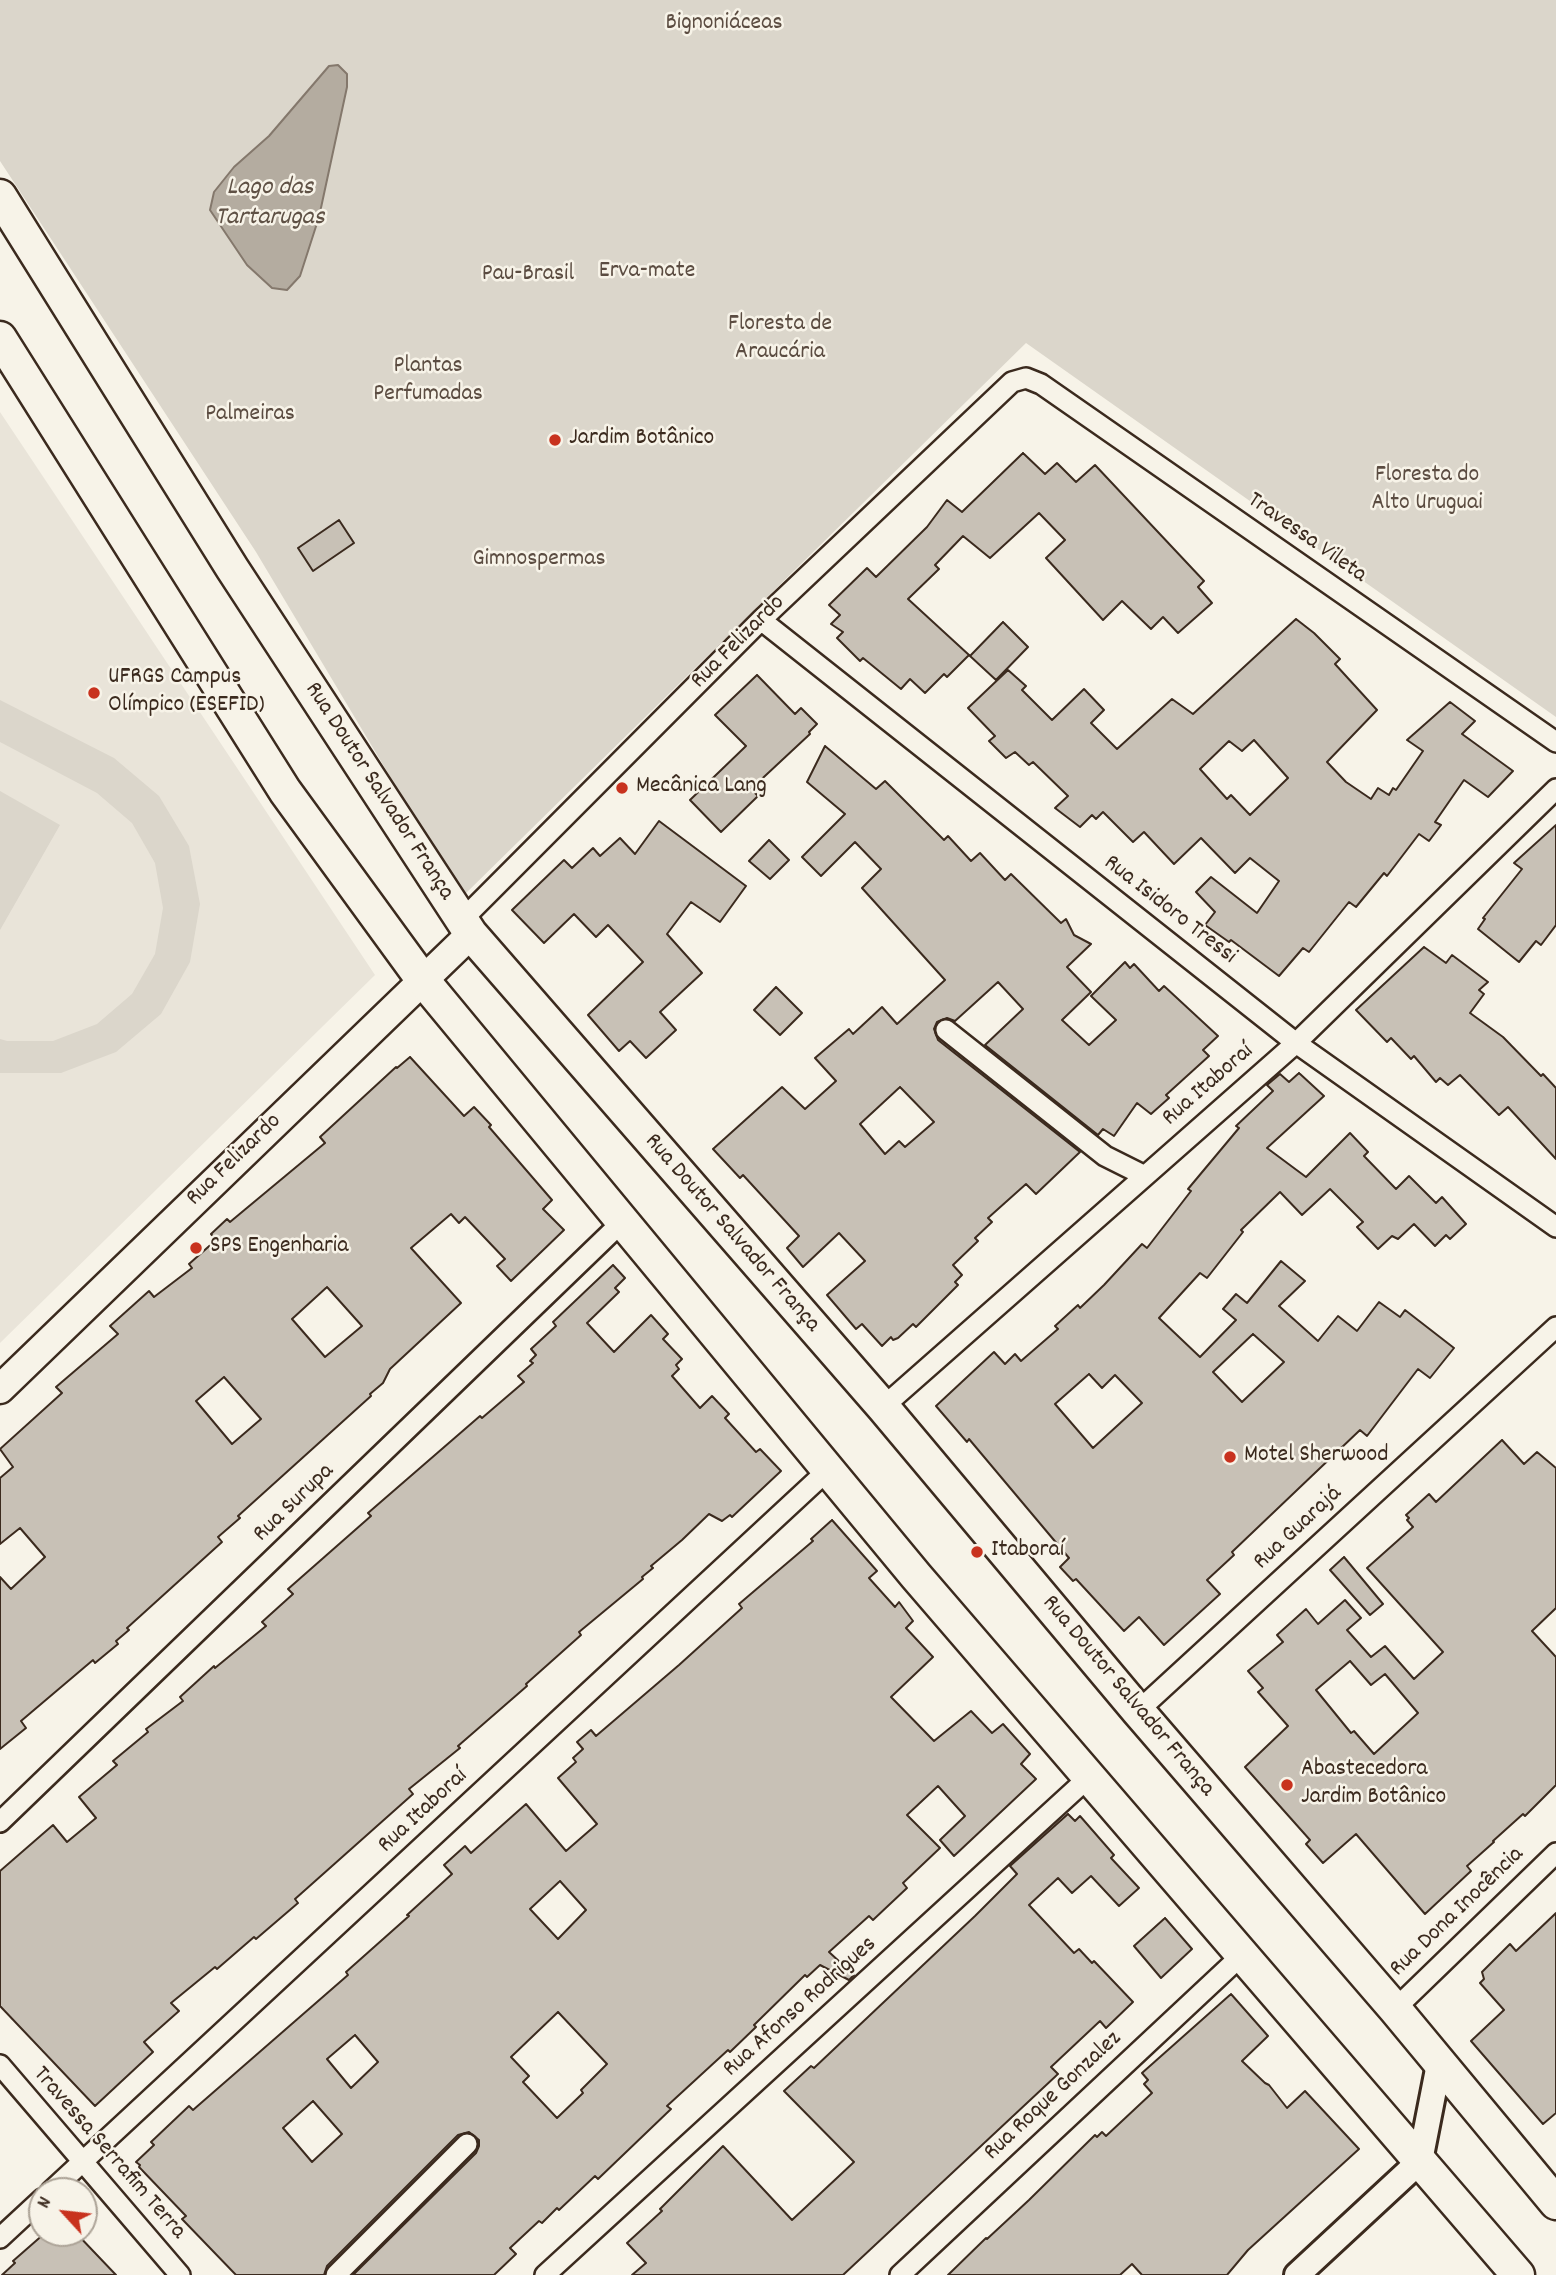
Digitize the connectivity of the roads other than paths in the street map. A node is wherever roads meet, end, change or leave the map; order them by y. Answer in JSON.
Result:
{"nodes":[{"id":1,"x":0,"y":196,"type":"edge"},
{"id":2,"x":0,"y":338,"type":"edge"},
{"id":3,"x":1026,"y":378,"type":"joint"},
{"id":4,"x":761,"y":620,"type":"junction"},
{"id":5,"x":1556,"y":742,"type":"edge"},
{"id":6,"x":1556,"y":789,"type":"edge"},
{"id":7,"x":466,"y":928,"type":"junction"},
{"id":8,"x":422,"y":979,"type":"junction"},
{"id":9,"x":946,"y":1030,"type":"dead end"},
{"id":10,"x":1296,"y":1043,"type":"junction"},
{"id":11,"x":1145,"y":1176,"type":"junction"},
{"id":12,"x":623,"y":1221,"type":"junction"},
{"id":13,"x":1556,"y":1227,"type":"edge"},
{"id":14,"x":1556,"y":1327,"type":"edge"},
{"id":15,"x":0,"y":1389,"type":"edge"},
{"id":16,"x":883,"y":1407,"type":"junction"},
{"id":17,"x":829,"y":1469,"type":"junction"},
{"id":18,"x":1138,"y":1711,"type":"junction"},
{"id":19,"x":1089,"y":1777,"type":"junction"},
{"id":20,"x":0,"y":1822,"type":"edge"},
{"id":21,"x":1556,"y":1853,"type":"edge"},
{"id":22,"x":1242,"y":1955,"type":"junction"},
{"id":23,"x":1395,"y":2009,"type":"junction"},
{"id":24,"x":1439,"y":2064,"type":"junction"},
{"id":25,"x":0,"y":2065,"type":"edge"},
{"id":26,"x":467,"y":2144,"type":"dead end"},
{"id":27,"x":1420,"y":2161,"type":"junction"},
{"id":28,"x":82,"y":2163,"type":"junction"},
{"id":29,"x":66,"y":2177,"type":"edge"},
{"id":30,"x":1556,"y":2203,"type":"edge"},
{"id":31,"x":28,"y":2212,"type":"edge"},
{"id":32,"x":1480,"y":2231,"type":"junction"},
{"id":33,"x":0,"y":2238,"type":"edge"},
{"id":34,"x":180,"y":2275,"type":"edge"},
{"id":35,"x":337,"y":2275,"type":"edge"},
{"id":36,"x":545,"y":2275,"type":"edge"},
{"id":37,"x":900,"y":2275,"type":"edge"},
{"id":38,"x":1297,"y":2275,"type":"edge"},
{"id":39,"x":1510,"y":2275,"type":"edge"},
{"id":40,"x":1518,"y":2275,"type":"edge"}],
"edges":[{"from":1,"to":7,"type":"main road","name":"Rua Doutor Salvador França"},
{"from":2,"to":8,"type":"main road"},
{"from":3,"to":4,"type":"street","name":"Rua Felizardo"},
{"from":3,"to":5,"type":"street","name":"Travessa Vileta"},
{"from":4,"to":7,"type":"street","name":"Rua Felizardo"},
{"from":4,"to":10,"type":"street","name":"Rua Isidoro Tressi"},
{"from":6,"to":10,"type":"street","name":"Rua Itaboraí"},
{"from":7,"to":8,"type":"main road","name":"Rua Felizardo"},
{"from":7,"to":16,"type":"main road","name":"Rua Doutor Salvador França"},
{"from":8,"to":12,"type":"main road"},
{"from":8,"to":15,"type":"main road","name":"Rua Felizardo"},
{"from":9,"to":11,"type":"street"},
{"from":10,"to":11,"type":"street","name":"Rua Itaboraí"},
{"from":10,"to":13,"type":"street","name":"Rua Isidoro Tressi"},
{"from":11,"to":16,"type":"street","name":"Rua Itaboraí"},
{"from":12,"to":17,"type":"main road"},
{"from":12,"to":20,"type":"street","name":"Rua Surupa"},
{"from":14,"to":18,"type":"street","name":"Rua Guarajá"},
{"from":16,"to":18,"type":"main road","name":"Rua Doutor Salvador França"},
{"from":17,"to":19,"type":"main road"},
{"from":17,"to":28,"type":"street","name":"Rua Itaboraí"},
{"from":18,"to":23,"type":"main road","name":"Rua Doutor Salvador França"},
{"from":19,"to":22,"type":"main road"},
{"from":19,"to":36,"type":"street","name":"Rua Afonso Rodrigues"},
{"from":21,"to":23,"type":"street","name":"Rua Dona Inocência"},
{"from":22,"to":27,"type":"main road"},
{"from":22,"to":37,"type":"street","name":"Rua Roque Gonzalez"},
{"from":23,"to":24,"type":"main road","name":"Rua Doutor Salvador França"},
{"from":24,"to":27,"type":"street"},
{"from":24,"to":30,"type":"main road","name":"Rua Doutor Salvador França"},
{"from":25,"to":28,"type":"street","name":"Travessa Serrafim Terra"},
{"from":26,"to":35,"type":"street"},
{"from":27,"to":32,"type":"main road"},
{"from":27,"to":38,"type":"street"},
{"from":28,"to":29,"type":"street","name":"Rua Itaboraí"},
{"from":28,"to":34,"type":"street","name":"Travessa Serrafim Terra"},
{"from":31,"to":33,"type":"street"},
{"from":32,"to":39,"type":"main road"},
{"from":32,"to":40,"type":"main road"}]}
